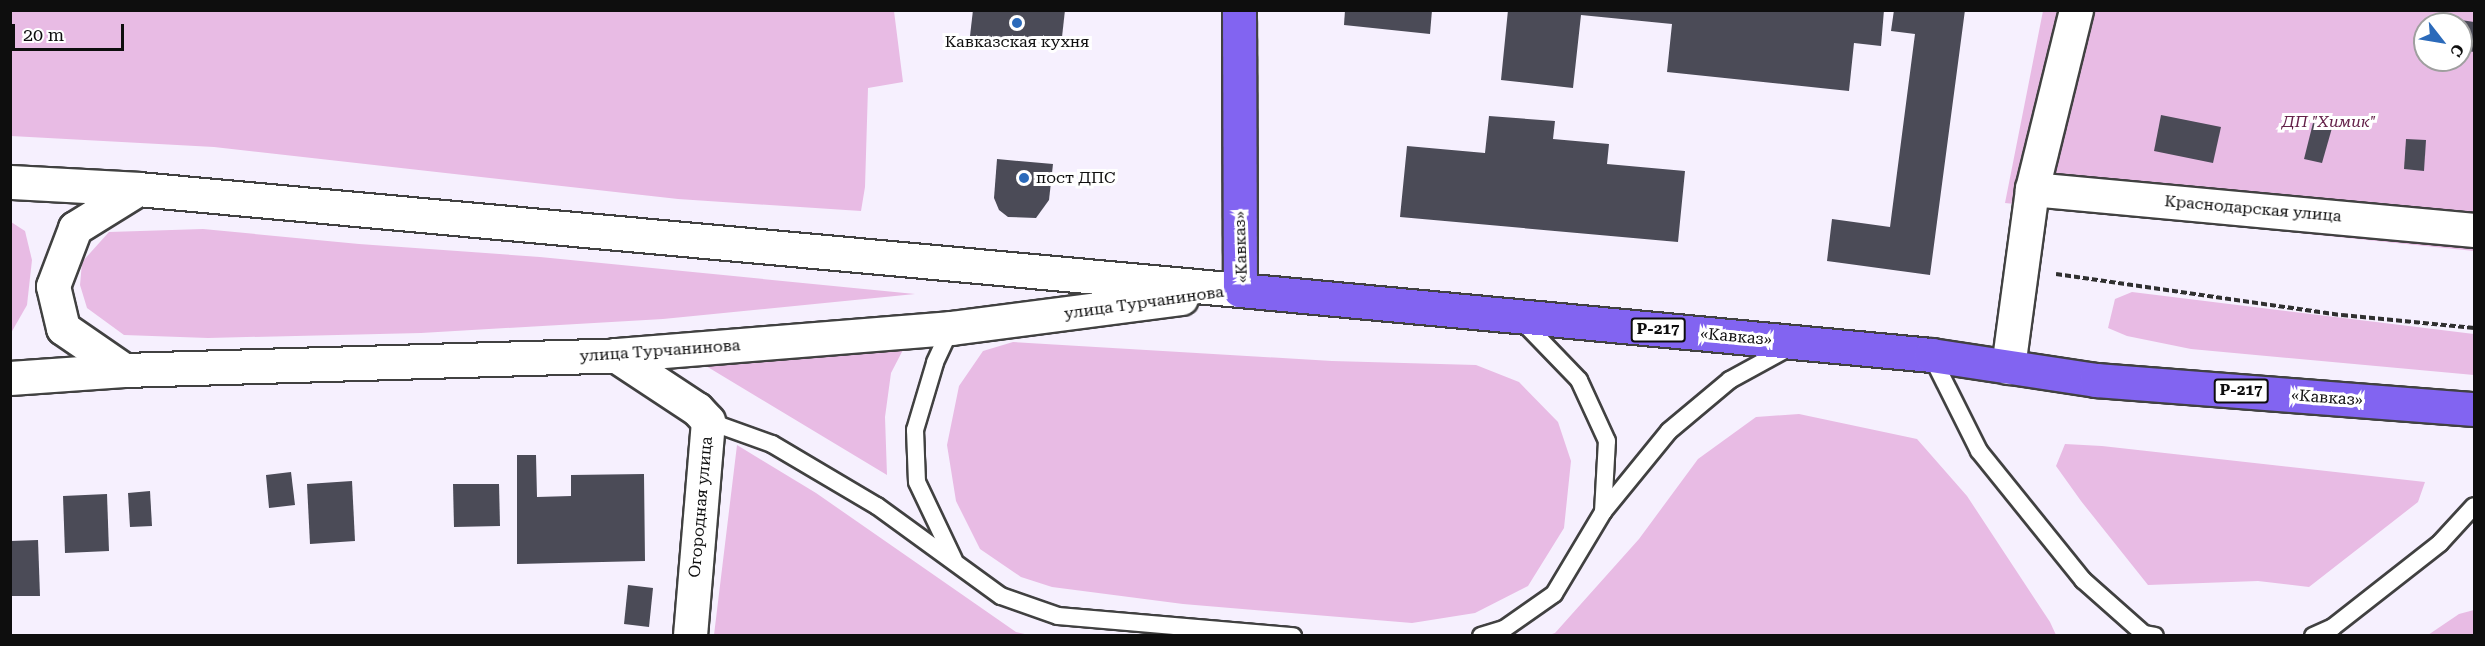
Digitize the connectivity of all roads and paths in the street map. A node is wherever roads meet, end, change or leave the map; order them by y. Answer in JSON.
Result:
{"nodes":[{"id":1,"x":1239,"y":10,"type":"edge"},
{"id":2,"x":2076,"y":10,"type":"edge"},
{"id":3,"x":10,"y":182,"type":"edge"},
{"id":4,"x":138,"y":189,"type":"junction"},
{"id":5,"x":2032,"y":189,"type":"junction"},
{"id":6,"x":2475,"y":230,"type":"edge"},
{"id":7,"x":2022,"y":269,"type":"junction"},
{"id":8,"x":1240,"y":290,"type":"junction"},
{"id":9,"x":1518,"y":316,"type":"junction"},
{"id":10,"x":951,"y":328,"type":"junction"},
{"id":11,"x":2475,"y":328,"type":"edge"},
{"id":12,"x":1798,"y":343,"type":"junction"},
{"id":13,"x":615,"y":355,"type":"junction"},
{"id":14,"x":1931,"y":356,"type":"junction"},
{"id":15,"x":2008,"y":367,"type":"junction"},
{"id":16,"x":124,"y":370,"type":"junction"},
{"id":17,"x":10,"y":378,"type":"edge"},
{"id":18,"x":2475,"y":409,"type":"edge"},
{"id":19,"x":708,"y":421,"type":"junction"},
{"id":20,"x":2475,"y":506,"type":"edge"},
{"id":21,"x":1603,"y":512,"type":"junction"},
{"id":22,"x":956,"y":564,"type":"junction"},
{"id":23,"x":690,"y":636,"type":"edge"},
{"id":24,"x":1293,"y":636,"type":"edge"},
{"id":25,"x":1481,"y":636,"type":"edge"},
{"id":26,"x":2155,"y":636,"type":"edge"},
{"id":27,"x":2313,"y":636,"type":"edge"}],
"edges":[{"from":1,"to":8,"type":"highway","name":"«Кавказ»"},
{"from":2,"to":5,"type":"street"},
{"from":3,"to":4,"type":"street","name":"улица Турчанинова","number":"Р-217"},
{"from":4,"to":8,"type":"street","name":"улица Турчанинова","number":"Р-217"},
{"from":4,"to":16,"type":"street"},
{"from":5,"to":6,"type":"street","name":"Краснодарская улица"},
{"from":5,"to":7,"type":"street"},
{"from":7,"to":11,"type":"path"},
{"from":7,"to":15,"type":"street"},
{"from":8,"to":9,"type":"highway","name":"«Кавказ»","number":"Р-217"},
{"from":8,"to":10,"type":"street","name":"улица Турчанинова","number":"Р-217"},
{"from":9,"to":12,"type":"highway","name":"«Кавказ»","number":"Р-217"},
{"from":9,"to":21,"type":"lane"},
{"from":10,"to":13,"type":"street","name":"улица Турчанинова","number":"Р-217"},
{"from":10,"to":22,"type":"lane"},
{"from":12,"to":14,"type":"highway","name":"«Кавказ»","number":"Р-217"},
{"from":12,"to":21,"type":"lane"},
{"from":13,"to":16,"type":"street","name":"улица Турчанинова","number":"Р-217"},
{"from":13,"to":19,"type":"street","name":"Огородная улица"},
{"from":14,"to":15,"type":"highway","name":"«Кавказ»","number":"Р-217"},
{"from":14,"to":26,"type":"lane"},
{"from":15,"to":18,"type":"highway","name":"«Кавказ»","number":"Р-217"},
{"from":16,"to":17,"type":"street","name":"улица Турчанинова","number":"Р-217"},
{"from":19,"to":22,"type":"lane"},
{"from":19,"to":23,"type":"street","name":"Огородная улица"},
{"from":20,"to":27,"type":"lane"},
{"from":21,"to":25,"type":"lane"},
{"from":22,"to":24,"type":"lane"}]}
